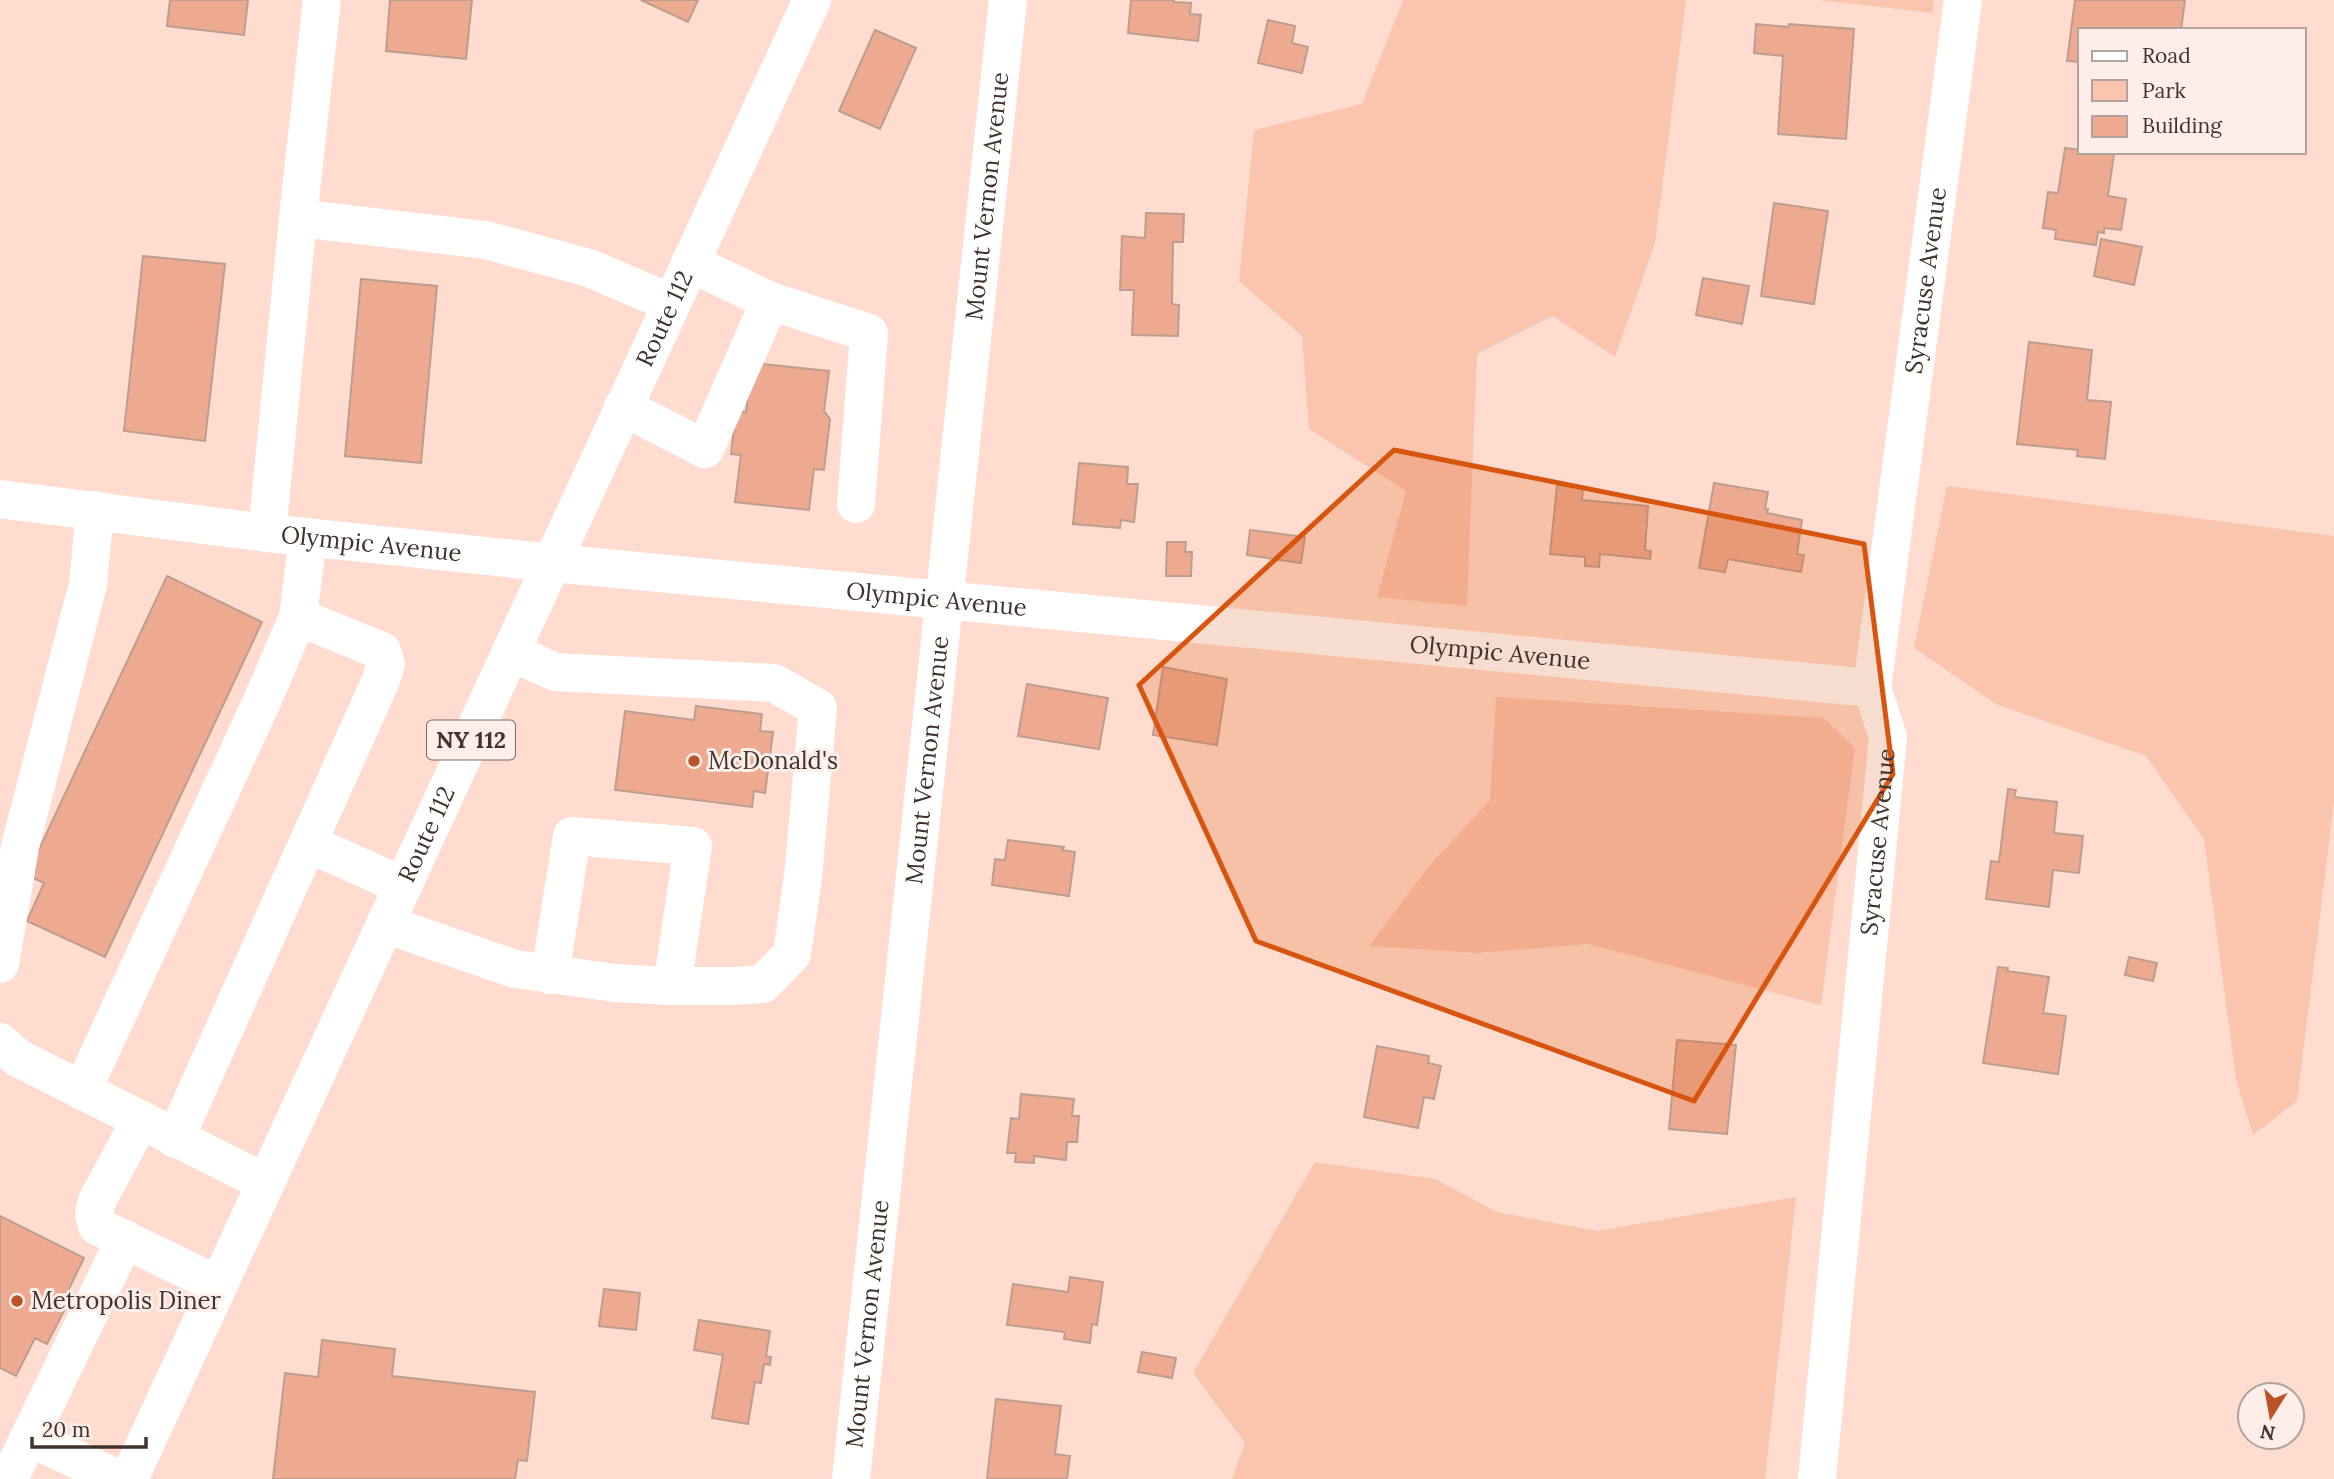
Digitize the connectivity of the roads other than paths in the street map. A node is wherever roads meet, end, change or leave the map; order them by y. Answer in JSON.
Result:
{"nodes":[{"id":1,"x":321,"y":0,"type":"edge"},
{"id":2,"x":813,"y":0,"type":"edge"},
{"id":3,"x":1008,"y":0,"type":"edge"},
{"id":4,"x":1963,"y":0,"type":"edge"},
{"id":5,"x":298,"y":218,"type":"junction"},
{"id":6,"x":690,"y":263,"type":"junction"},
{"id":7,"x":770,"y":301,"type":"junction"},
{"id":8,"x":671,"y":303,"type":"junction"},
{"id":9,"x":623,"y":407,"type":"junction"},
{"id":10,"x":0,"y":499,"type":"edge"},
{"id":11,"x":856,"y":504,"type":"dead end"},
{"id":12,"x":94,"y":510,"type":"junction"},
{"id":13,"x":267,"y":533,"type":"junction"},
{"id":14,"x":308,"y":537,"type":"junction"},
{"id":15,"x":553,"y":563,"type":"junction"},
{"id":16,"x":944,"y":601,"type":"junction"},
{"id":17,"x":298,"y":617,"type":"junction"},
{"id":18,"x":511,"y":652,"type":"junction"},
{"id":19,"x":1872,"y":688,"type":"junction"},
{"id":20,"x":308,"y":843,"type":"junction"},
{"id":21,"x":403,"y":886,"type":"junction"},
{"id":22,"x":384,"y":924,"type":"junction"},
{"id":23,"x":0,"y":964,"type":"edge"},
{"id":24,"x":532,"y":972,"type":"junction"},
{"id":25,"x":672,"y":986,"type":"junction"},
{"id":26,"x":0,"y":1042,"type":"edge"},
{"id":27,"x":82,"y":1091,"type":"junction"},
{"id":28,"x":140,"y":1121,"type":"junction"},
{"id":29,"x":175,"y":1139,"type":"junction"},
{"id":30,"x":265,"y":1184,"type":"junction"},
{"id":31,"x":125,"y":1239,"type":"junction"},
{"id":32,"x":218,"y":1285,"type":"junction"},
{"id":33,"x":29,"y":1437,"type":"junction"},
{"id":34,"x":9,"y":1479,"type":"edge"},
{"id":35,"x":118,"y":1479,"type":"edge"},
{"id":36,"x":129,"y":1479,"type":"edge"},
{"id":37,"x":851,"y":1479,"type":"edge"},
{"id":38,"x":1817,"y":1479,"type":"edge"}],
"edges":[{"from":1,"to":5,"type":"street"},
{"from":2,"to":6,"type":"street","name":"Route 112","number":"NY 112"},
{"from":3,"to":16,"type":"street","name":"Mount Vernon Avenue"},
{"from":4,"to":19,"type":"street","name":"Syracuse Avenue"},
{"from":5,"to":8,"type":"street"},
{"from":5,"to":13,"type":"street"},
{"from":6,"to":7,"type":"street"},
{"from":6,"to":8,"type":"street","name":"Route 112","number":"NY 112"},
{"from":7,"to":9,"type":"street"},
{"from":7,"to":11,"type":"street"},
{"from":8,"to":9,"type":"street","name":"Route 112","number":"NY 112"},
{"from":9,"to":15,"type":"street","name":"Route 112","number":"NY 112"},
{"from":10,"to":12,"type":"street","name":"Olympic Avenue"},
{"from":12,"to":13,"type":"street","name":"Olympic Avenue"},
{"from":12,"to":23,"type":"street"},
{"from":13,"to":14,"type":"street","name":"Olympic Avenue"},
{"from":14,"to":15,"type":"street","name":"Olympic Avenue"},
{"from":14,"to":17,"type":"street"},
{"from":15,"to":16,"type":"street","name":"Olympic Avenue"},
{"from":15,"to":18,"type":"street","name":"Route 112","number":"NY 112"},
{"from":16,"to":19,"type":"street","name":"Olympic Avenue"},
{"from":16,"to":37,"type":"street","name":"Mount Vernon Avenue"},
{"from":17,"to":20,"type":"street"},
{"from":17,"to":27,"type":"street"},
{"from":18,"to":21,"type":"street","name":"Route 112","number":"NY 112"},
{"from":18,"to":25,"type":"street"},
{"from":19,"to":38,"type":"street","name":"Syracuse Avenue"},
{"from":20,"to":21,"type":"street"},
{"from":20,"to":29,"type":"street"},
{"from":21,"to":22,"type":"street","name":"Route 112","number":"NY 112"},
{"from":22,"to":24,"type":"street"},
{"from":22,"to":30,"type":"street","name":"Route 112","number":"NY 112"},
{"from":24,"to":25,"type":"street"},
{"from":24,"to":25,"type":"street"},
{"from":26,"to":27,"type":"street"},
{"from":27,"to":28,"type":"street"},
{"from":28,"to":29,"type":"street"},
{"from":28,"to":31,"type":"street"},
{"from":29,"to":30,"type":"street"},
{"from":30,"to":32,"type":"street","name":"Route 112","number":"NY 112"},
{"from":31,"to":32,"type":"street"},
{"from":31,"to":33,"type":"street"},
{"from":32,"to":36,"type":"street","name":"Route 112","number":"NY 112"},
{"from":33,"to":34,"type":"street"},
{"from":33,"to":35,"type":"street"}]}
